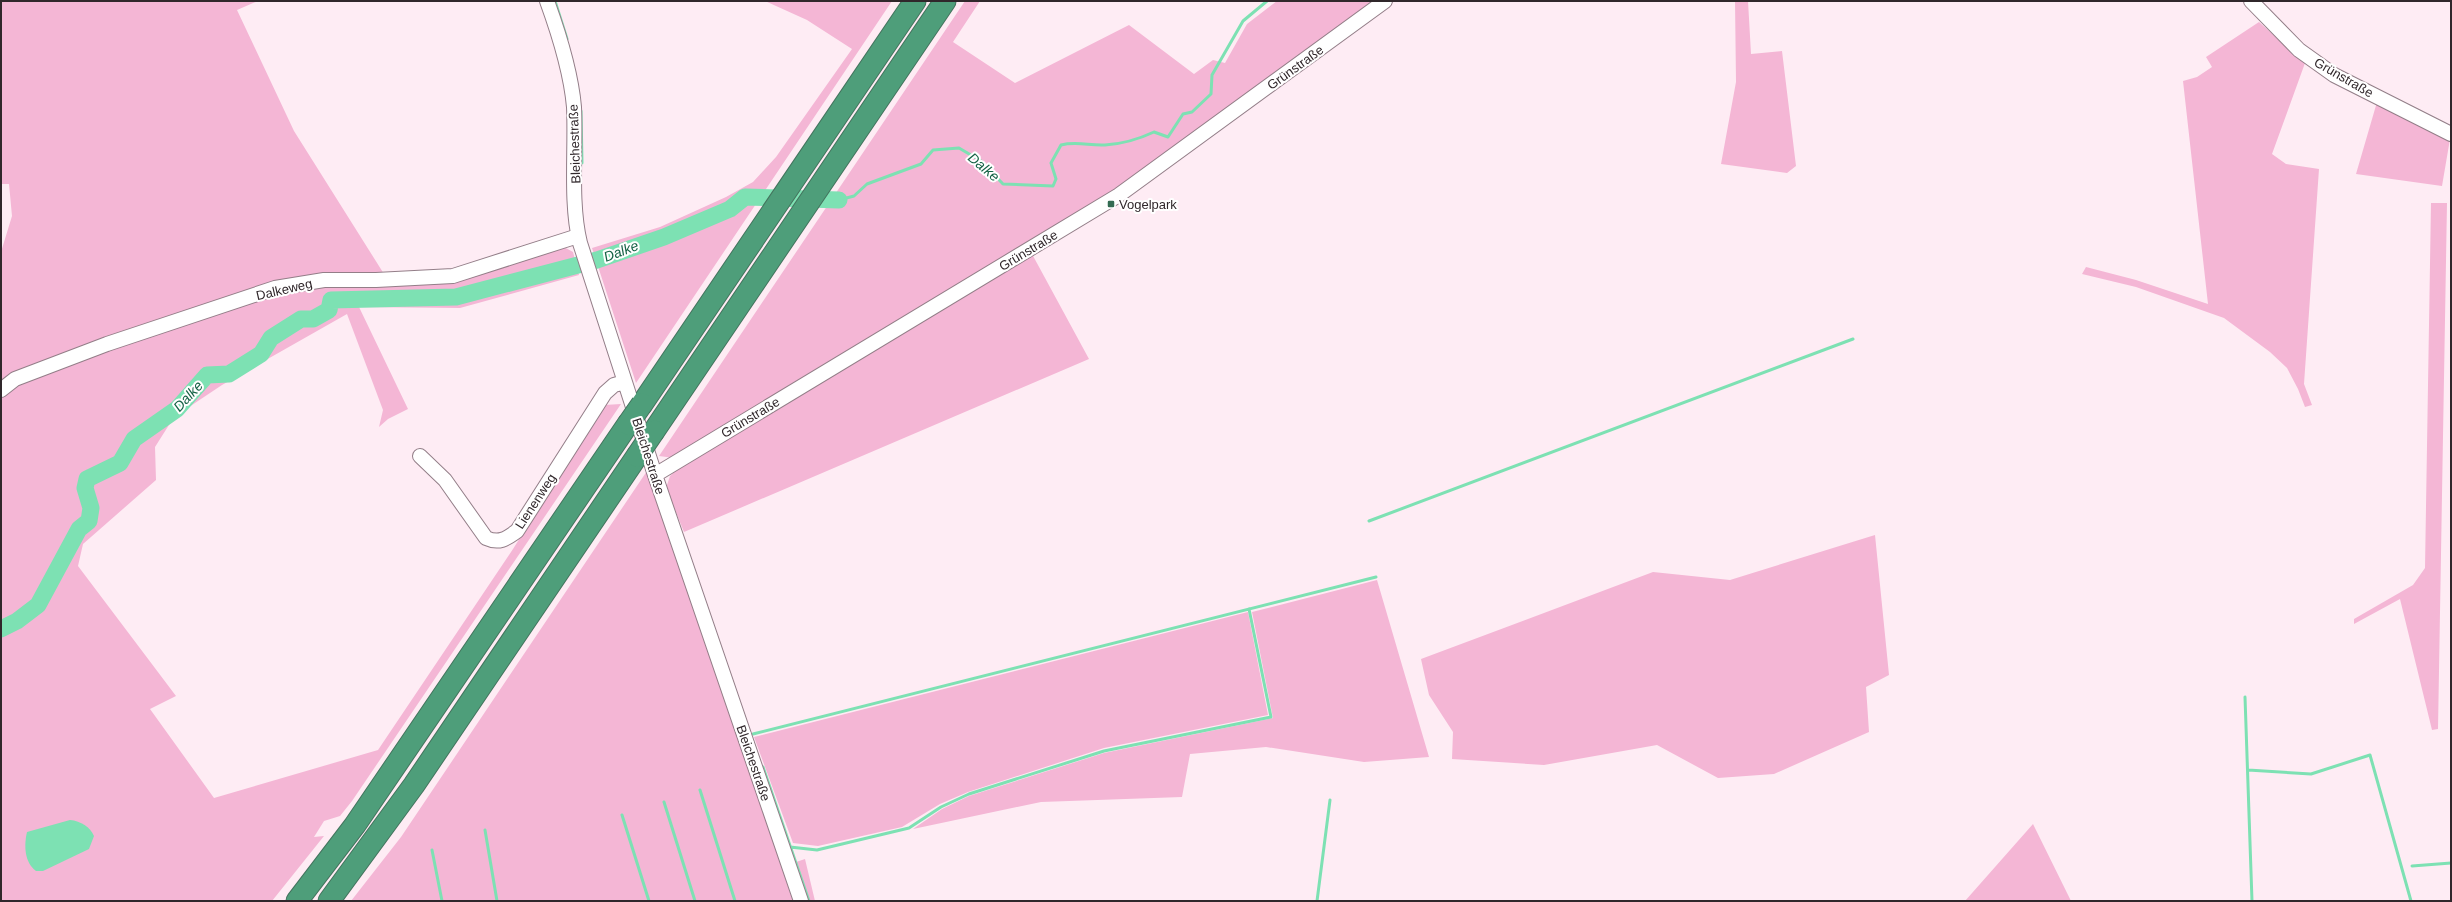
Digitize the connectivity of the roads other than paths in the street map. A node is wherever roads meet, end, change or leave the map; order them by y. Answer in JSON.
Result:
{"nodes":[{"id":1,"x":547,"y":1,"type":"edge"},
{"id":2,"x":915,"y":1,"type":"edge"},
{"id":3,"x":945,"y":1,"type":"edge"},
{"id":4,"x":1385,"y":1,"type":"edge"},
{"id":5,"x":2251,"y":1,"type":"edge"},
{"id":6,"x":2451,"y":134,"type":"edge"},
{"id":7,"x":579,"y":240,"type":"junction"},
{"id":8,"x":625,"y":382,"type":"junction"},
{"id":9,"x":1,"y":390,"type":"edge"},
{"id":10,"x":420,"y":456,"type":"dead end"},
{"id":11,"x":655,"y":475,"type":"junction"},
{"id":12,"x":297,"y":901,"type":"edge"},
{"id":13,"x":329,"y":901,"type":"edge"},
{"id":14,"x":801,"y":901,"type":"edge"}],
"edges":[{"from":1,"to":7,"type":"street","name":"Bleichestraße"},
{"from":2,"to":12,"type":"highway","bridge":true},
{"from":3,"to":13,"type":"highway","bridge":true},
{"from":4,"to":11,"type":"street","name":"Grünstraße"},
{"from":5,"to":6,"type":"street","name":"Grünstraße"},
{"from":7,"to":8,"type":"street","name":"Bleichestraße"},
{"from":7,"to":9,"type":"street","name":"Dalkeweg"},
{"from":8,"to":10,"type":"street","name":"Lienenweg"},
{"from":8,"to":11,"type":"street","name":"Bleichestraße"},
{"from":11,"to":14,"type":"street","name":"Bleichestraße"}]}
